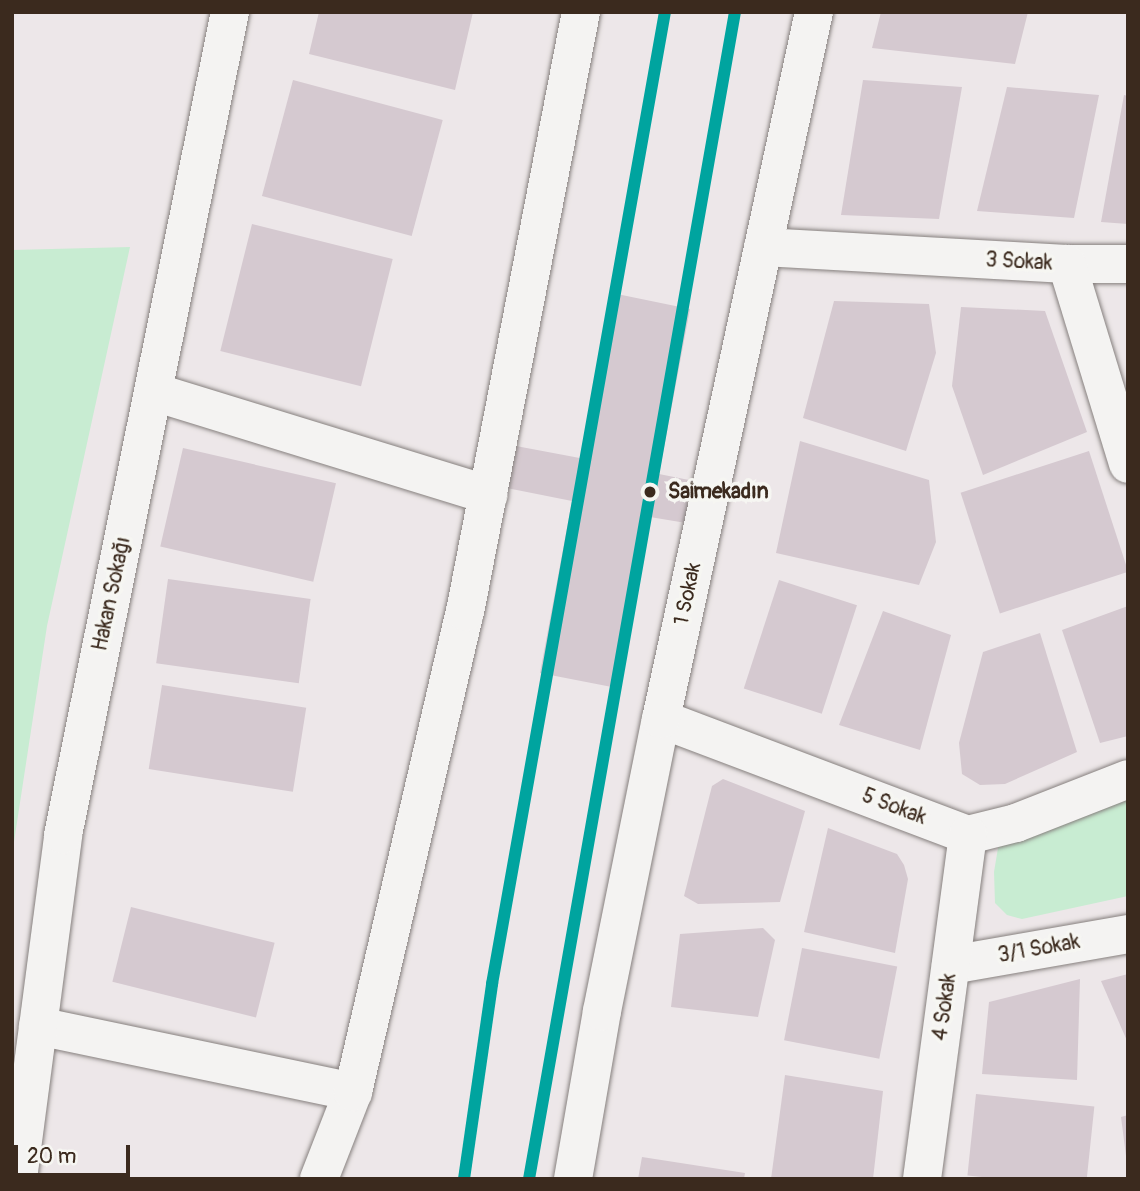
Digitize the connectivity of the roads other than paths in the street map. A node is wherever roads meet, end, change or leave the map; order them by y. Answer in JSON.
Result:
{"nodes":[{"id":1,"x":230,"y":12,"type":"edge"},
{"id":2,"x":581,"y":12,"type":"edge"},
{"id":3,"x":814,"y":12,"type":"edge"},
{"id":4,"x":763,"y":247,"type":"junction"},
{"id":5,"x":1067,"y":264,"type":"junction"},
{"id":6,"x":1128,"y":264,"type":"edge"},
{"id":7,"x":154,"y":392,"type":"junction"},
{"id":8,"x":1128,"y":464,"type":"edge"},
{"id":9,"x":488,"y":495,"type":"junction"},
{"id":10,"x":661,"y":719,"type":"junction"},
{"id":11,"x":1128,"y":779,"type":"edge"},
{"id":12,"x":968,"y":835,"type":"junction"},
{"id":13,"x":1128,"y":934,"type":"edge"},
{"id":14,"x":951,"y":965,"type":"junction"},
{"id":15,"x":37,"y":1026,"type":"junction"},
{"id":16,"x":353,"y":1092,"type":"junction"},
{"id":17,"x":18,"y":1179,"type":"edge"},
{"id":18,"x":319,"y":1179,"type":"edge"},
{"id":19,"x":573,"y":1179,"type":"edge"},
{"id":20,"x":922,"y":1179,"type":"edge"}],
"edges":[{"from":1,"to":7,"type":"street","name":"Hakan Sokağı"},
{"from":2,"to":9,"type":"street"},
{"from":3,"to":4,"type":"street","name":"1 Sokak"},
{"from":4,"to":5,"type":"street","name":"3 Sokak"},
{"from":4,"to":10,"type":"street","name":"1 Sokak"},
{"from":5,"to":6,"type":"street"},
{"from":5,"to":8,"type":"street","name":"3 Sokak"},
{"from":7,"to":9,"type":"street"},
{"from":7,"to":15,"type":"street","name":"Hakan Sokağı"},
{"from":9,"to":16,"type":"street"},
{"from":10,"to":12,"type":"street","name":"5 Sokak"},
{"from":10,"to":19,"type":"street","name":"1 Sokak"},
{"from":11,"to":12,"type":"street"},
{"from":12,"to":14,"type":"street","name":"4 Sokak"},
{"from":13,"to":14,"type":"street","name":"3/1 Sokak"},
{"from":14,"to":20,"type":"street","name":"4 Sokak"},
{"from":15,"to":16,"type":"street"},
{"from":15,"to":17,"type":"street","name":"Hakan Sokağı"},
{"from":16,"to":18,"type":"street"}]}
